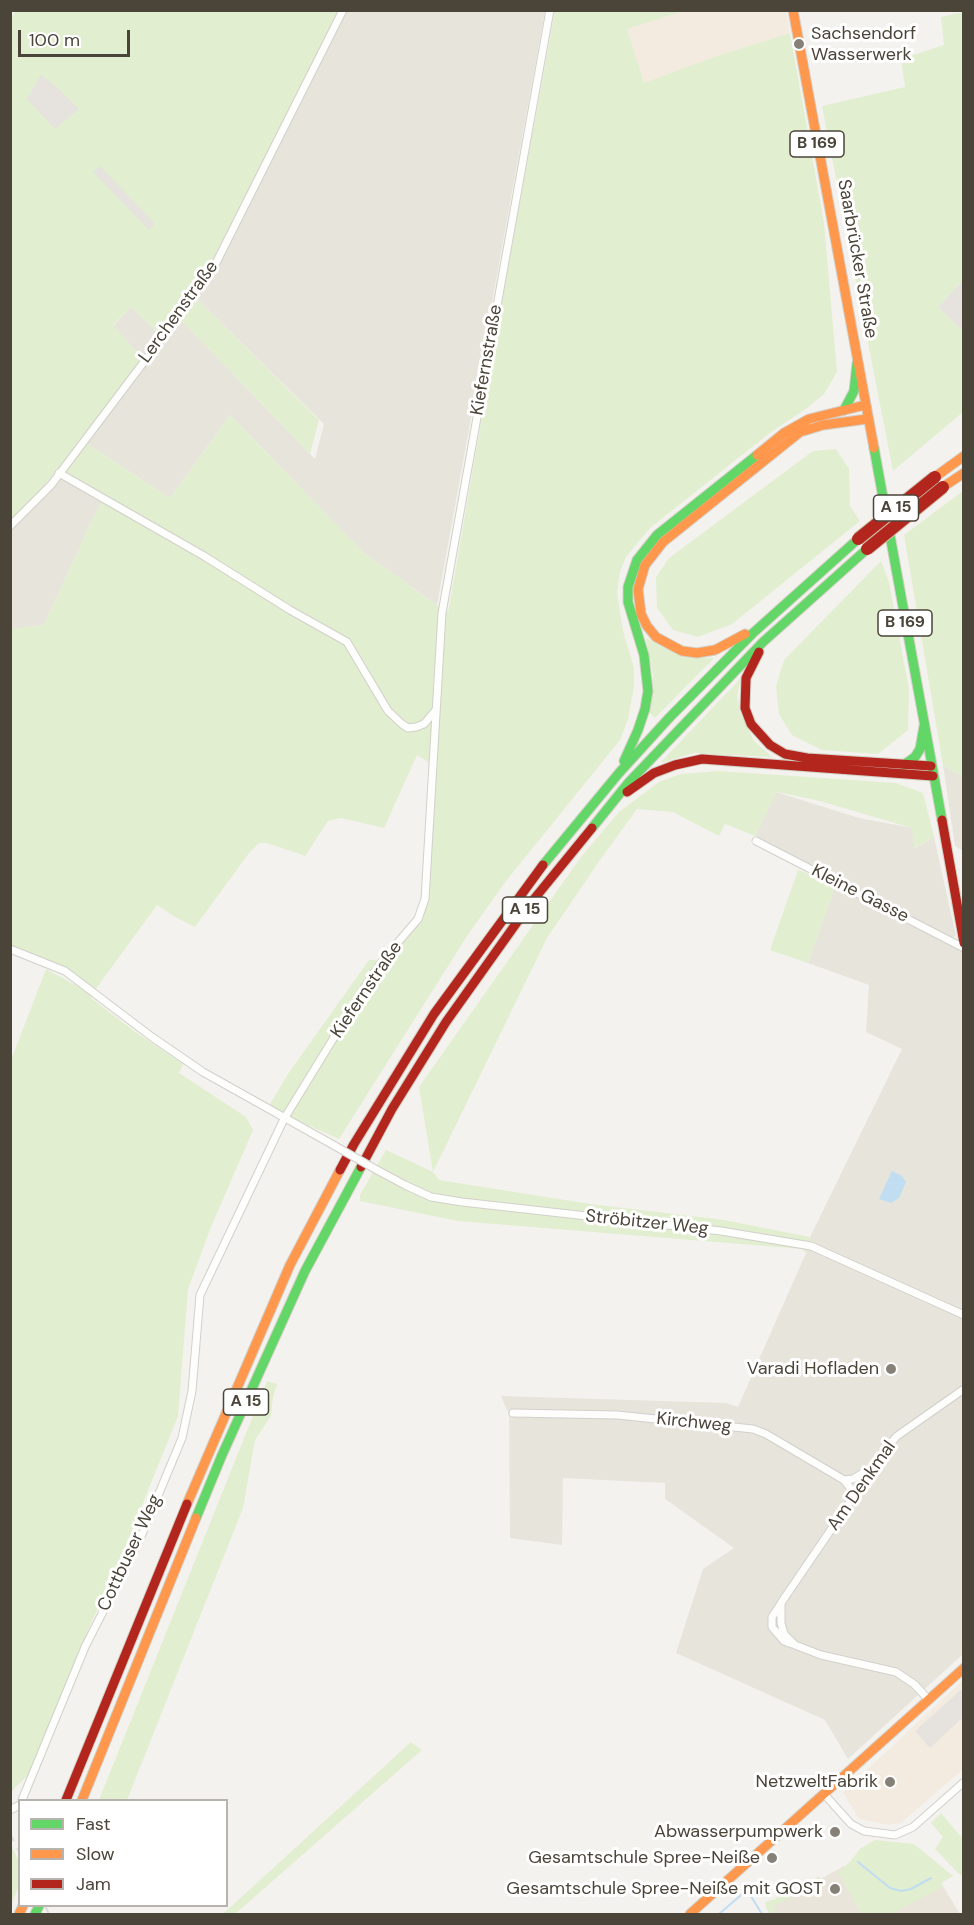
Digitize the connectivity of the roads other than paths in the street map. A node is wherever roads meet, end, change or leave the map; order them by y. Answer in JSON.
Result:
{"nodes":[{"id":1,"x":343,"y":10,"type":"edge"},
{"id":2,"x":550,"y":10,"type":"edge"},
{"id":3,"x":792,"y":10,"type":"edge"},
{"id":4,"x":857,"y":363,"type":"junction"},
{"id":5,"x":865,"y":405,"type":"junction"},
{"id":6,"x":844,"y":410,"type":"junction"},
{"id":7,"x":867,"y":419,"type":"junction"},
{"id":8,"x":963,"y":456,"type":"edge"},
{"id":9,"x":59,"y":473,"type":"junction"},
{"id":10,"x":963,"y":473,"type":"edge"},
{"id":11,"x":939,"y":482,"type":"junction"},
{"id":12,"x":10,"y":525,"type":"edge"},
{"id":13,"x":764,"y":623,"type":"junction"},
{"id":14,"x":763,"y":642,"type":"junction"},
{"id":15,"x":435,"y":710,"type":"junction"},
{"id":16,"x":924,"y":726,"type":"junction"},
{"id":17,"x":904,"y":765,"type":"junction"},
{"id":18,"x":932,"y":771,"type":"junction"},
{"id":19,"x":619,"y":773,"type":"junction"},
{"id":20,"x":611,"y":803,"type":"junction"},
{"id":21,"x":756,"y":841,"type":"dead end"},
{"id":22,"x":963,"y":945,"type":"edge"},
{"id":23,"x":10,"y":949,"type":"edge"},
{"id":24,"x":284,"y":1119,"type":"junction"},
{"id":25,"x":200,"y":1295,"type":"joint"},
{"id":26,"x":963,"y":1315,"type":"edge"},
{"id":27,"x":963,"y":1389,"type":"edge"},
{"id":28,"x":513,"y":1413,"type":"dead end"},
{"id":29,"x":873,"y":1467,"type":"junction"},
{"id":30,"x":844,"y":1480,"type":"junction"},
{"id":31,"x":855,"y":1494,"type":"junction"},
{"id":32,"x":963,"y":1668,"type":"edge"},
{"id":33,"x":928,"y":1699,"type":"junction"},
{"id":34,"x":963,"y":1782,"type":"edge"},
{"id":35,"x":824,"y":1794,"type":"junction"},
{"id":36,"x":22,"y":1799,"type":"edge"},
{"id":37,"x":66,"y":1799,"type":"edge"},
{"id":38,"x":82,"y":1799,"type":"edge"},
{"id":39,"x":690,"y":1914,"type":"edge"}],
"edges":[{"from":1,"to":9,"type":"street","name":"Lerchenstraße"},
{"from":2,"to":15,"type":"street","name":"Kiefernstraße"},
{"from":3,"to":4,"type":"main road","name":"Saarbrücker Straße","number":"B 169"},
{"from":4,"to":5,"type":"main road","name":"Saarbrücker Straße","number":"B 169"},
{"from":4,"to":6,"type":"main road"},
{"from":5,"to":6,"type":"main road"},
{"from":5,"to":7,"type":"main road","name":"Saarbrücker Straße","number":"B 169"},
{"from":6,"to":19,"type":"main road"},
{"from":7,"to":13,"type":"main road"},
{"from":7,"to":16,"type":"main road","name":"Saarbrücker Straße","number":"B 169"},
{"from":8,"to":11,"type":"main road","number":"A 15"},
{"from":9,"to":12,"type":"street","name":"Lerchenstraße"},
{"from":9,"to":15,"type":"street"},
{"from":10,"to":11,"type":"main road","number":"A 15"},
{"from":11,"to":13,"type":"main road","number":"A 15","bridge":true},
{"from":11,"to":14,"type":"main road","number":"A 15","bridge":true},
{"from":13,"to":19,"type":"main road","number":"A 15"},
{"from":14,"to":17,"type":"main road"},
{"from":14,"to":20,"type":"main road","number":"A 15"},
{"from":15,"to":24,"type":"street","name":"Kiefernstraße"},
{"from":16,"to":17,"type":"main road"},
{"from":16,"to":18,"type":"main road","number":"B 169"},
{"from":17,"to":18,"type":"main road"},
{"from":18,"to":20,"type":"main road"},
{"from":18,"to":22,"type":"main road","number":"B 169"},
{"from":19,"to":37,"type":"main road","number":"A 15"},
{"from":20,"to":38,"type":"main road","number":"A 15"},
{"from":21,"to":22,"type":"street","name":"Kleine Gasse"},
{"from":23,"to":24,"type":"street"},
{"from":24,"to":25,"type":"street","name":"Kiefernstraße"},
{"from":24,"to":26,"type":"street","name":"Ströbitzer Weg","bridge":true},
{"from":25,"to":36,"type":"street","name":"Cottbuser Weg"},
{"from":27,"to":29,"type":"street","name":"Am Denkmal"},
{"from":28,"to":30,"type":"street","name":"Kirchweg"},
{"from":29,"to":30,"type":"street"},
{"from":29,"to":31,"type":"street","name":"Am Denkmal"},
{"from":30,"to":31,"type":"street","name":"Kirchweg"},
{"from":31,"to":33,"type":"street","name":"Am Denkmal"},
{"from":32,"to":33,"type":"main road"},
{"from":33,"to":35,"type":"main road"},
{"from":34,"to":35,"type":"street"},
{"from":35,"to":39,"type":"main road"}]}
